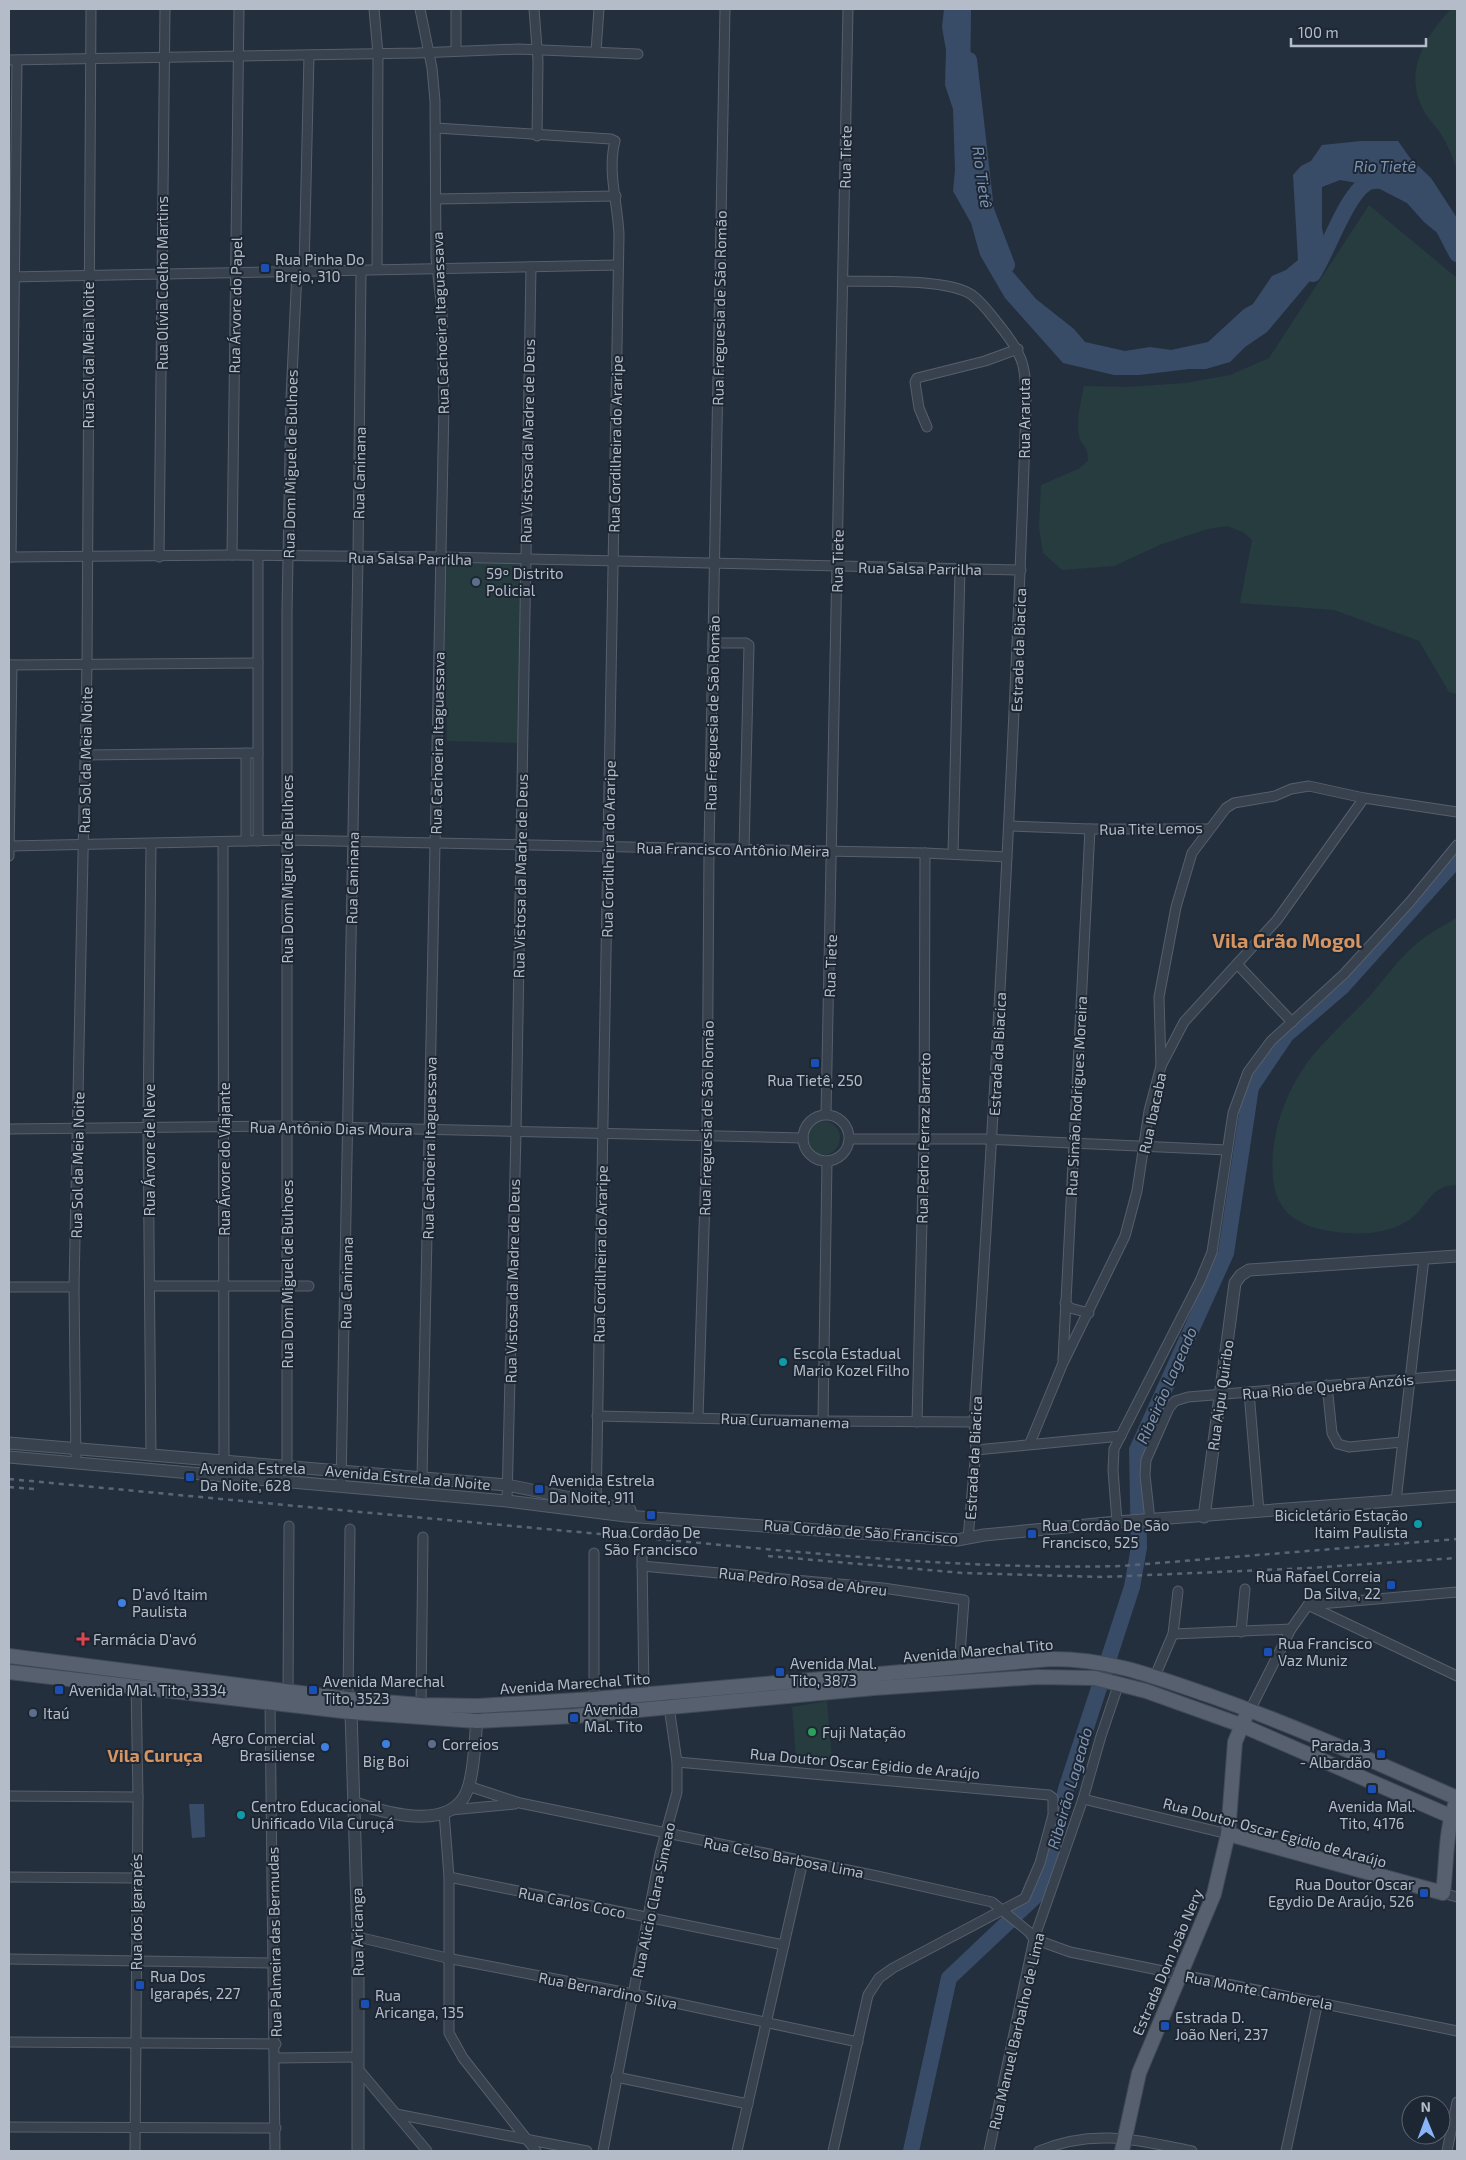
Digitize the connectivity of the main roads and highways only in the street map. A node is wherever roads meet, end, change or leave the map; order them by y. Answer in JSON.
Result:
{"nodes":[{"id":1,"x":10,"y":1657,"type":"edge"},
{"id":2,"x":9,"y":1672,"type":"edge"},
{"id":3,"x":349,"y":1706,"type":"junction"},
{"id":4,"x":1250,"y":1710,"type":"junction"},
{"id":5,"x":1241,"y":1725,"type":"junction"},
{"id":6,"x":1457,"y":1799,"type":"edge"},
{"id":7,"x":1454,"y":1817,"type":"edge"},
{"id":8,"x":1228,"y":1834,"type":"junction"},
{"id":9,"x":1453,"y":1841,"type":"edge"},
{"id":10,"x":1124,"y":2144,"type":"edge"}],
"edges":[{"from":1,"to":3,"type":"main road","name":"Avenida Marechal Tito"},
{"from":2,"to":3,"type":"main road","name":"Avenida Marechal Tito"},
{"from":3,"to":4,"type":"main road","name":"Avenida Marechal Tito"},
{"from":3,"to":5,"type":"main road","name":"Avenida Marechal Tito"},
{"from":4,"to":5,"type":"main road","name":"Estrada Dom João Nery"},
{"from":4,"to":6,"type":"main road","name":"Avenida Marechal Tito"},
{"from":5,"to":7,"type":"main road","name":"Avenida Marechal Tito"},
{"from":5,"to":8,"type":"main road","name":"Estrada Dom João Nery"},
{"from":6,"to":7,"type":"main road"},
{"from":7,"to":9,"type":"main road"},
{"from":8,"to":9,"type":"main road","name":"Rua Doutor Oscar Egidio de Araújo"},
{"from":8,"to":10,"type":"main road","name":"Estrada Dom João Nery"}]}
